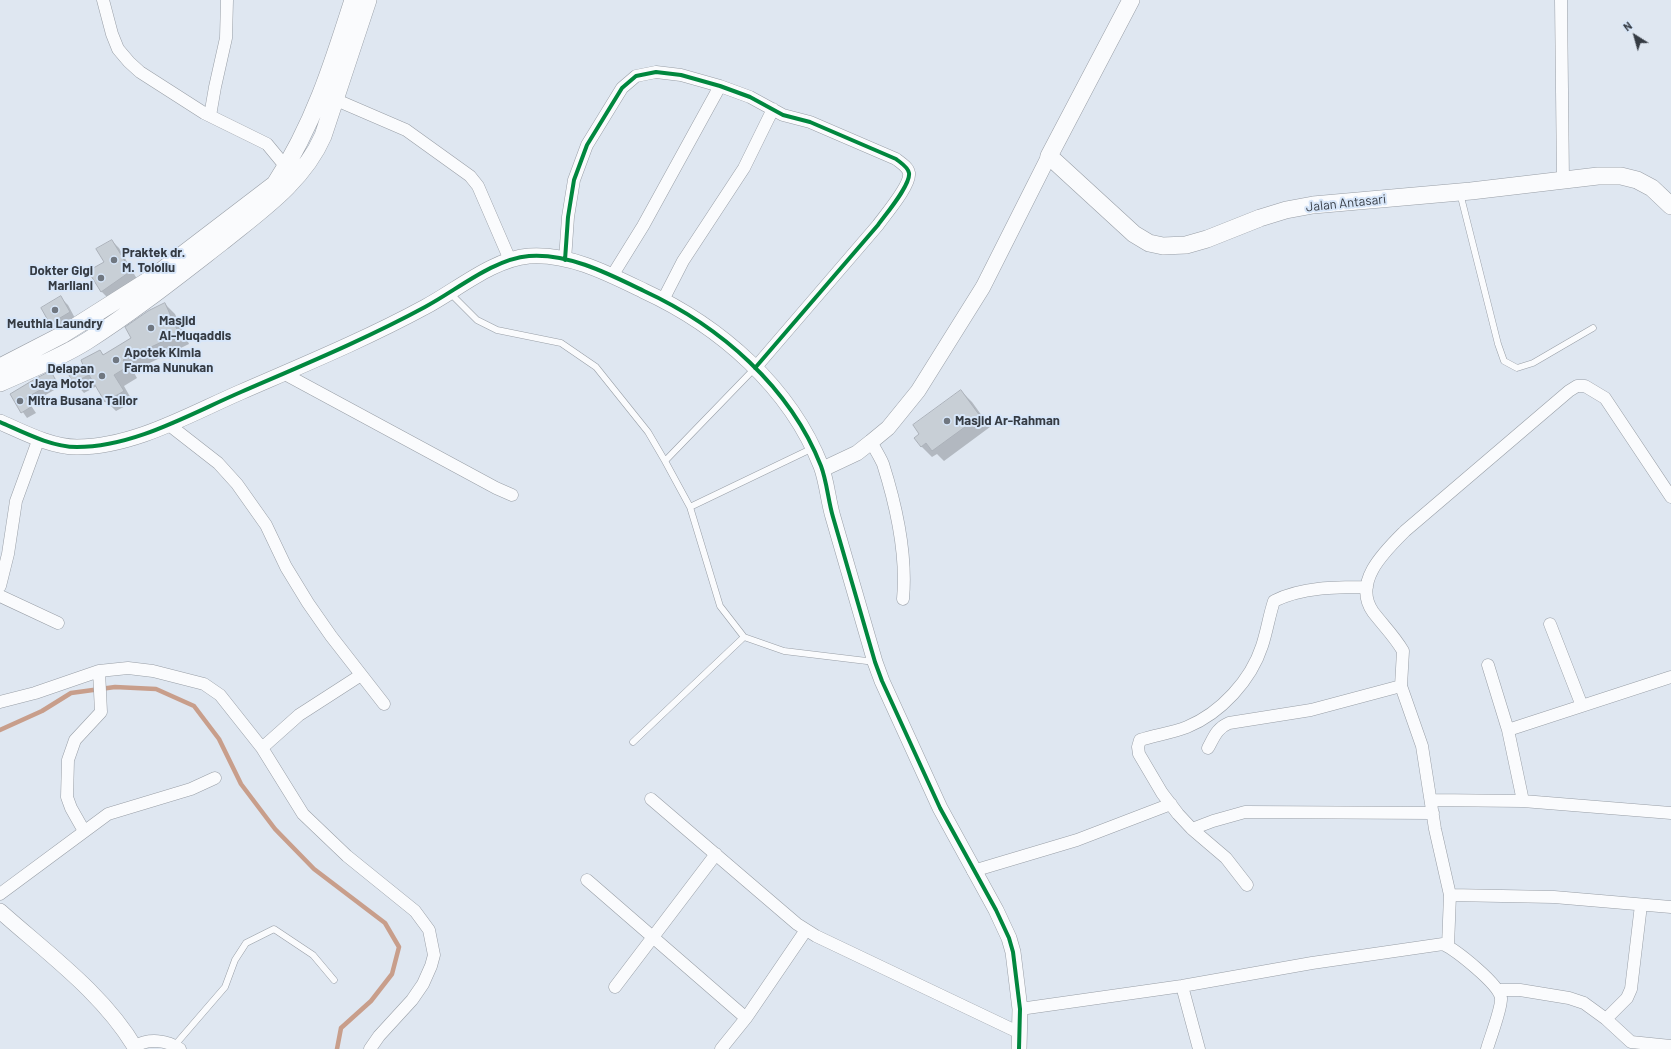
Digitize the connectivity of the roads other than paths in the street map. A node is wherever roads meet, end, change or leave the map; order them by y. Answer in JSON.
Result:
{"nodes":[{"id":1,"x":103,"y":0,"type":"edge"},
{"id":2,"x":227,"y":0,"type":"edge"},
{"id":3,"x":353,"y":0,"type":"edge"},
{"id":4,"x":368,"y":0,"type":"edge"},
{"id":5,"x":1131,"y":0,"type":"edge"},
{"id":6,"x":1561,"y":0,"type":"edge"},
{"id":7,"x":720,"y":86,"type":"junction"},
{"id":8,"x":334,"y":99,"type":"junction"},
{"id":9,"x":773,"y":109,"type":"junction"},
{"id":10,"x":210,"y":116,"type":"junction"},
{"id":11,"x":1049,"y":156,"type":"junction"},
{"id":12,"x":286,"y":167,"type":"junction"},
{"id":13,"x":1563,"y":180,"type":"junction"},
{"id":14,"x":1459,"y":192,"type":"junction"},
{"id":15,"x":1671,"y":206,"type":"edge"},
{"id":16,"x":510,"y":260,"type":"junction"},
{"id":17,"x":565,"y":260,"type":"junction"},
{"id":18,"x":612,"y":276,"type":"junction"},
{"id":19,"x":450,"y":293,"type":"junction"},
{"id":20,"x":663,"y":300,"type":"junction"},
{"id":21,"x":1593,"y":328,"type":"dead end"},
{"id":22,"x":0,"y":367,"type":"edge"},
{"id":23,"x":755,"y":368,"type":"junction"},
{"id":24,"x":283,"y":374,"type":"junction"},
{"id":25,"x":0,"y":383,"type":"edge"},
{"id":26,"x":0,"y":422,"type":"edge"},
{"id":27,"x":168,"y":424,"type":"junction"},
{"id":28,"x":39,"y":438,"type":"junction"},
{"id":29,"x":871,"y":442,"type":"junction"},
{"id":30,"x":813,"y":448,"type":"junction"},
{"id":31,"x":665,"y":461,"type":"junction"},
{"id":32,"x":823,"y":469,"type":"junction"},
{"id":33,"x":512,"y":494,"type":"dead end"},
{"id":34,"x":1671,"y":497,"type":"edge"},
{"id":35,"x":690,"y":507,"type":"junction"},
{"id":36,"x":0,"y":586,"type":"edge"},
{"id":37,"x":1367,"y":587,"type":"junction"},
{"id":38,"x":0,"y":596,"type":"edge"},
{"id":39,"x":903,"y":599,"type":"dead end"},
{"id":40,"x":58,"y":623,"type":"dead end"},
{"id":41,"x":1550,"y":624,"type":"dead end"},
{"id":42,"x":744,"y":637,"type":"junction"},
{"id":43,"x":875,"y":662,"type":"junction"},
{"id":44,"x":1488,"y":665,"type":"dead end"},
{"id":45,"x":99,"y":672,"type":"junction"},
{"id":46,"x":361,"y":675,"type":"junction"},
{"id":47,"x":1671,"y":677,"type":"edge"},
{"id":48,"x":1401,"y":686,"type":"junction"},
{"id":49,"x":0,"y":702,"type":"edge"},
{"id":50,"x":384,"y":704,"type":"dead end"},
{"id":51,"x":1582,"y":706,"type":"junction"},
{"id":52,"x":1508,"y":730,"type":"junction"},
{"id":53,"x":633,"y":742,"type":"dead end"},
{"id":54,"x":262,"y":748,"type":"junction"},
{"id":55,"x":1208,"y":748,"type":"dead end"},
{"id":56,"x":215,"y":778,"type":"dead end"},
{"id":57,"x":651,"y":799,"type":"dead end"},
{"id":58,"x":1431,"y":800,"type":"junction"},
{"id":59,"x":1523,"y":801,"type":"junction"},
{"id":60,"x":1171,"y":804,"type":"junction"},
{"id":61,"x":1433,"y":813,"type":"junction"},
{"id":62,"x":1671,"y":813,"type":"edge"},
{"id":63,"x":1192,"y":829,"type":"junction"},
{"id":64,"x":84,"y":831,"type":"junction"},
{"id":65,"x":716,"y":854,"type":"junction"},
{"id":66,"x":973,"y":872,"type":"junction"},
{"id":67,"x":587,"y":880,"type":"dead end"},
{"id":68,"x":1247,"y":885,"type":"dead end"},
{"id":69,"x":0,"y":894,"type":"edge"},
{"id":70,"x":1450,"y":895,"type":"junction"},
{"id":71,"x":1641,"y":905,"type":"junction"},
{"id":72,"x":1671,"y":907,"type":"edge"},
{"id":73,"x":0,"y":911,"type":"edge"},
{"id":74,"x":806,"y":930,"type":"junction"},
{"id":75,"x":652,"y":937,"type":"junction"},
{"id":76,"x":1448,"y":946,"type":"junction"},
{"id":77,"x":334,"y":980,"type":"dead end"},
{"id":78,"x":1182,"y":986,"type":"junction"},
{"id":79,"x":615,"y":987,"type":"dead end"},
{"id":80,"x":1498,"y":990,"type":"junction"},
{"id":81,"x":1020,"y":1009,"type":"junction"},
{"id":82,"x":746,"y":1018,"type":"junction"},
{"id":83,"x":1606,"y":1019,"type":"junction"},
{"id":84,"x":1020,"y":1033,"type":"junction"},
{"id":85,"x":1671,"y":1046,"type":"edge"},
{"id":86,"x":178,"y":1047,"type":"edge"},
{"id":87,"x":135,"y":1048,"type":"edge"},
{"id":88,"x":370,"y":1049,"type":"edge"},
{"id":89,"x":721,"y":1049,"type":"edge"},
{"id":90,"x":1019,"y":1049,"type":"edge"},
{"id":91,"x":1199,"y":1049,"type":"edge"},
{"id":92,"x":1487,"y":1049,"type":"edge"}],
"edges":[{"from":1,"to":10,"type":"street"},
{"from":2,"to":10,"type":"street"},
{"from":3,"to":12,"type":"main road"},
{"from":4,"to":8,"type":"main road"},
{"from":5,"to":11,"type":"main road"},
{"from":6,"to":13,"type":"street"},
{"from":7,"to":9,"type":"street"},
{"from":7,"to":17,"type":"street"},
{"from":7,"to":18,"type":"street"},
{"from":8,"to":16,"type":"street"},
{"from":8,"to":25,"type":"main road"},
{"from":9,"to":20,"type":"street"},
{"from":9,"to":23,"type":"street"},
{"from":10,"to":12,"type":"street"},
{"from":11,"to":14,"type":"main road","name":"Jalan Antasari"},
{"from":11,"to":29,"type":"street"},
{"from":12,"to":22,"type":"main road"},
{"from":13,"to":14,"type":"main road","name":"Jalan Antasari"},
{"from":13,"to":15,"type":"main road","name":"Jalan Antasari"},
{"from":14,"to":21,"type":"lane"},
{"from":16,"to":17,"type":"street"},
{"from":16,"to":19,"type":"street"},
{"from":17,"to":18,"type":"street"},
{"from":18,"to":20,"type":"street"},
{"from":19,"to":24,"type":"street"},
{"from":19,"to":31,"type":"lane"},
{"from":20,"to":23,"type":"street"},
{"from":23,"to":30,"type":"street"},
{"from":23,"to":31,"type":"lane"},
{"from":24,"to":27,"type":"street"},
{"from":24,"to":33,"type":"street"},
{"from":26,"to":28,"type":"street"},
{"from":27,"to":28,"type":"street"},
{"from":27,"to":46,"type":"street"},
{"from":28,"to":36,"type":"street"},
{"from":29,"to":32,"type":"street"},
{"from":29,"to":39,"type":"street"},
{"from":30,"to":32,"type":"street"},
{"from":30,"to":35,"type":"lane"},
{"from":31,"to":35,"type":"lane"},
{"from":32,"to":43,"type":"street"},
{"from":34,"to":37,"type":"street"},
{"from":35,"to":42,"type":"lane"},
{"from":37,"to":48,"type":"street"},
{"from":37,"to":60,"type":"street"},
{"from":38,"to":40,"type":"street"},
{"from":41,"to":51,"type":"street"},
{"from":42,"to":43,"type":"lane"},
{"from":42,"to":53,"type":"lane"},
{"from":43,"to":66,"type":"street"},
{"from":44,"to":52,"type":"street"},
{"from":45,"to":49,"type":"street"},
{"from":45,"to":54,"type":"street"},
{"from":45,"to":64,"type":"street"},
{"from":46,"to":50,"type":"street"},
{"from":46,"to":54,"type":"street"},
{"from":47,"to":51,"type":"street"},
{"from":48,"to":55,"type":"street"},
{"from":48,"to":58,"type":"street"},
{"from":51,"to":52,"type":"street"},
{"from":52,"to":59,"type":"street"},
{"from":54,"to":88,"type":"street"},
{"from":56,"to":64,"type":"street"},
{"from":57,"to":65,"type":"street"},
{"from":58,"to":59,"type":"street"},
{"from":58,"to":61,"type":"street"},
{"from":59,"to":62,"type":"street"},
{"from":60,"to":63,"type":"street"},
{"from":60,"to":66,"type":"street"},
{"from":61,"to":63,"type":"street"},
{"from":61,"to":70,"type":"street"},
{"from":63,"to":68,"type":"street"},
{"from":64,"to":69,"type":"street"},
{"from":65,"to":74,"type":"street"},
{"from":65,"to":75,"type":"street"},
{"from":66,"to":81,"type":"street"},
{"from":67,"to":75,"type":"street"},
{"from":70,"to":71,"type":"street"},
{"from":70,"to":76,"type":"street"},
{"from":71,"to":72,"type":"street"},
{"from":71,"to":83,"type":"street"},
{"from":73,"to":87,"type":"street"},
{"from":74,"to":82,"type":"street"},
{"from":74,"to":84,"type":"street"},
{"from":75,"to":79,"type":"street"},
{"from":75,"to":82,"type":"street"},
{"from":76,"to":78,"type":"street"},
{"from":76,"to":80,"type":"street"},
{"from":77,"to":86,"type":"lane"},
{"from":78,"to":81,"type":"street"},
{"from":78,"to":91,"type":"street"},
{"from":80,"to":83,"type":"street"},
{"from":80,"to":92,"type":"street"},
{"from":81,"to":84,"type":"street"},
{"from":82,"to":89,"type":"street"},
{"from":83,"to":85,"type":"street"},
{"from":84,"to":90,"type":"street"},
{"from":86,"to":87,"type":"street"}]}
